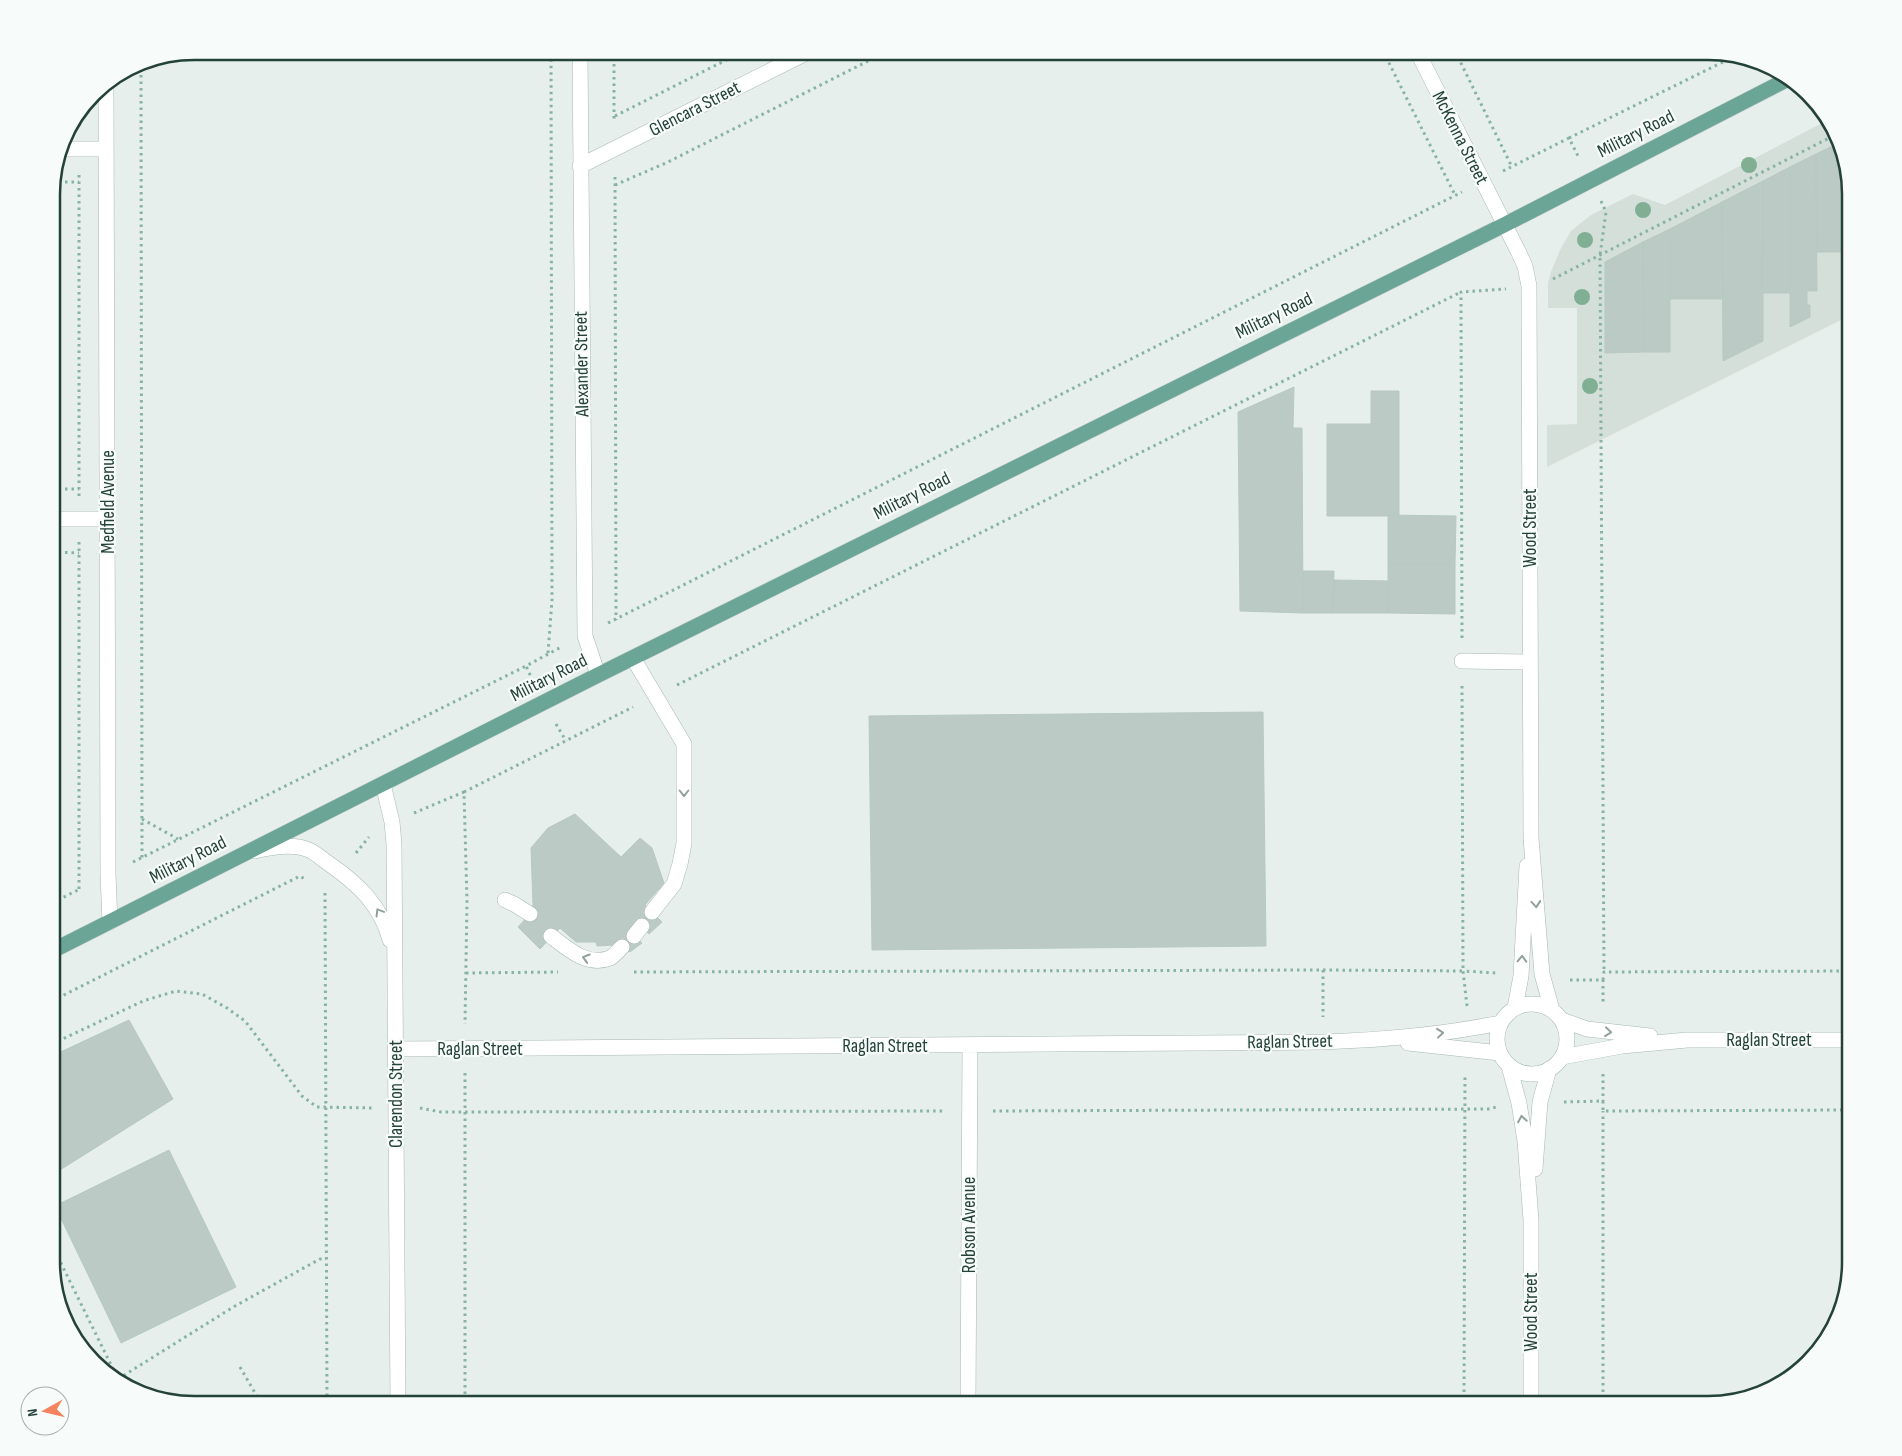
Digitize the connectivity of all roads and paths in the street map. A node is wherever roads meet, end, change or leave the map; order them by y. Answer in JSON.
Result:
{"nodes":[{"id":1,"x":551,"y":60,"type":"edge"},
{"id":2,"x":580,"y":60,"type":"edge"},
{"id":3,"x":614,"y":60,"type":"edge"},
{"id":4,"x":726,"y":60,"type":"edge"},
{"id":5,"x":792,"y":60,"type":"edge"},
{"id":6,"x":870,"y":60,"type":"edge"},
{"id":7,"x":1388,"y":60,"type":"edge"},
{"id":8,"x":1422,"y":60,"type":"edge"},
{"id":9,"x":1459,"y":60,"type":"edge"},
{"id":10,"x":1724,"y":61,"type":"edge"},
{"id":11,"x":141,"y":71,"type":"edge"},
{"id":12,"x":1782,"y":82,"type":"edge"},
{"id":13,"x":106,"y":93,"type":"edge"},
{"id":14,"x":614,"y":116,"type":"junction"},
{"id":15,"x":1569,"y":138,"type":"junction"},
{"id":16,"x":68,"y":149,"type":"edge"},
{"id":17,"x":106,"y":149,"type":"junction"},
{"id":18,"x":614,"y":149,"type":"junction"},
{"id":19,"x":580,"y":166,"type":"junction"},
{"id":20,"x":1512,"y":167,"type":"junction"},
{"id":21,"x":1591,"y":180,"type":"junction"},
{"id":22,"x":60,"y":182,"type":"edge"},
{"id":23,"x":79,"y":182,"type":"dead end"},
{"id":24,"x":1483,"y":182,"type":"junction"},
{"id":25,"x":615,"y":185,"type":"junction"},
{"id":26,"x":1455,"y":195,"type":"junction"},
{"id":27,"x":1504,"y":225,"type":"junction"},
{"id":28,"x":1461,"y":292,"type":"dead end"},
{"id":29,"x":60,"y":489,"type":"edge"},
{"id":30,"x":79,"y":489,"type":"dead end"},
{"id":31,"x":60,"y":519,"type":"edge"},
{"id":32,"x":108,"y":519,"type":"junction"},
{"id":33,"x":60,"y":552,"type":"edge"},
{"id":34,"x":79,"y":553,"type":"dead end"},
{"id":35,"x":616,"y":620,"type":"junction"},
{"id":36,"x":585,"y":636,"type":"junction"},
{"id":37,"x":548,"y":654,"type":"junction"},
{"id":38,"x":634,"y":658,"type":"junction"},
{"id":39,"x":1462,"y":661,"type":"dead end"},
{"id":40,"x":1530,"y":662,"type":"junction"},
{"id":41,"x":526,"y":666,"type":"junction"},
{"id":42,"x":598,"y":675,"type":"junction"},
{"id":43,"x":655,"y":696,"type":"junction"},
{"id":44,"x":545,"y":702,"type":"junction"},
{"id":45,"x":566,"y":741,"type":"junction"},
{"id":46,"x":383,"y":784,"type":"junction"},
{"id":47,"x":464,"y":792,"type":"dead end"},
{"id":48,"x":142,"y":819,"type":"junction"},
{"id":49,"x":1531,"y":838,"type":"junction"},
{"id":50,"x":178,"y":839,"type":"junction"},
{"id":51,"x":249,"y":852,"type":"junction"},
{"id":52,"x":142,"y":858,"type":"junction"},
{"id":53,"x":108,"y":874,"type":"junction"},
{"id":54,"x":325,"y":893,"type":"dead end"},
{"id":55,"x":60,"y":899,"type":"edge"},
{"id":56,"x":505,"y":900,"type":"dead end"},
{"id":57,"x":652,"y":912,"type":"dead end"},
{"id":58,"x":530,"y":914,"type":"dead end"},
{"id":59,"x":110,"y":922,"type":"junction"},
{"id":60,"x":552,"y":936,"type":"dead end"},
{"id":61,"x":60,"y":947,"type":"edge"},
{"id":62,"x":622,"y":947,"type":"dead end"},
{"id":63,"x":395,"y":958,"type":"junction"},
{"id":64,"x":1323,"y":970,"type":"junction"},
{"id":65,"x":1463,"y":971,"type":"dead end"},
{"id":66,"x":1842,"y":971,"type":"edge"},
{"id":67,"x":563,"y":972,"type":"dead end"},
{"id":68,"x":632,"y":972,"type":"dead end"},
{"id":69,"x":1604,"y":972,"type":"junction"},
{"id":70,"x":466,"y":973,"type":"dead end"},
{"id":71,"x":1603,"y":980,"type":"dead end"},
{"id":72,"x":1515,"y":1008,"type":"junction"},
{"id":73,"x":1557,"y":1015,"type":"junction"},
{"id":74,"x":1500,"y":1023,"type":"junction"},
{"id":75,"x":60,"y":1040,"type":"edge"},
{"id":76,"x":1374,"y":1040,"type":"junction"},
{"id":77,"x":1686,"y":1040,"type":"junction"},
{"id":78,"x":1842,"y":1040,"type":"edge"},
{"id":79,"x":1322,"y":1042,"type":"junction"},
{"id":80,"x":970,"y":1045,"type":"junction"},
{"id":81,"x":396,"y":1049,"type":"junction"},
{"id":82,"x":1500,"y":1053,"type":"junction"},
{"id":83,"x":1562,"y":1057,"type":"junction"},
{"id":84,"x":1509,"y":1066,"type":"junction"},
{"id":85,"x":1549,"y":1070,"type":"junction"},
{"id":86,"x":1540,"y":1102,"type":"junction"},
{"id":87,"x":1520,"y":1103,"type":"junction"},
{"id":88,"x":325,"y":1108,"type":"junction"},
{"id":89,"x":396,"y":1108,"type":"junction"},
{"id":90,"x":1464,"y":1109,"type":"junction"},
{"id":91,"x":1842,"y":1110,"type":"edge"},
{"id":92,"x":969,"y":1111,"type":"junction"},
{"id":93,"x":1603,"y":1111,"type":"junction"},
{"id":94,"x":1531,"y":1220,"type":"junction"},
{"id":95,"x":326,"y":1259,"type":"junction"},
{"id":96,"x":60,"y":1262,"type":"edge"},
{"id":97,"x":111,"y":1367,"type":"edge"},
{"id":98,"x":240,"y":1368,"type":"dead end"},
{"id":99,"x":124,"y":1376,"type":"edge"},
{"id":100,"x":257,"y":1396,"type":"edge"},
{"id":101,"x":327,"y":1396,"type":"edge"},
{"id":102,"x":398,"y":1396,"type":"edge"},
{"id":103,"x":968,"y":1396,"type":"edge"},
{"id":104,"x":1464,"y":1396,"type":"edge"},
{"id":105,"x":1531,"y":1396,"type":"edge"},
{"id":106,"x":1603,"y":1396,"type":"edge"}],
"edges":[{"from":1,"to":37,"type":"path"},
{"from":2,"to":19,"type":"street","name":"Alexander Street"},
{"from":3,"to":14,"type":"path"},
{"from":4,"to":14,"type":"path"},
{"from":5,"to":18,"type":"street","name":"Glencara Street"},
{"from":6,"to":25,"type":"path"},
{"from":7,"to":26,"type":"path"},
{"from":8,"to":24,"type":"street","name":"McKenna Street"},
{"from":9,"to":20,"type":"path"},
{"from":10,"to":15,"type":"path"},
{"from":11,"to":48,"type":"path"},
{"from":12,"to":21,"type":"main road","name":"Military Road"},
{"from":13,"to":17,"type":"street","name":"Medfield Avenue"},
{"from":14,"to":18,"type":"path"},
{"from":15,"to":20,"type":"path"},
{"from":15,"to":21,"type":"path"},
{"from":16,"to":17,"type":"street"},
{"from":17,"to":32,"type":"street","name":"Medfield Avenue"},
{"from":18,"to":19,"type":"street","name":"Glencara Street"},
{"from":18,"to":25,"type":"path"},
{"from":19,"to":36,"type":"street","name":"Alexander Street"},
{"from":20,"to":24,"type":"path"},
{"from":21,"to":27,"type":"main road","name":"Military Road"},
{"from":21,"to":69,"type":"path"},
{"from":22,"to":23,"type":"path"},
{"from":24,"to":26,"type":"path"},
{"from":24,"to":27,"type":"street","name":"McKenna Street"},
{"from":25,"to":35,"type":"path"},
{"from":26,"to":35,"type":"path"},
{"from":27,"to":38,"type":"main road","name":"Military Road"},
{"from":27,"to":40,"type":"street","name":"Wood Street"},
{"from":28,"to":43,"type":"path"},
{"from":29,"to":30,"type":"path"},
{"from":31,"to":32,"type":"street"},
{"from":32,"to":53,"type":"street","name":"Medfield Avenue"},
{"from":33,"to":34,"type":"path"},
{"from":35,"to":36,"type":"path"},
{"from":36,"to":37,"type":"path"},
{"from":36,"to":42,"type":"street","name":"Alexander Street"},
{"from":37,"to":41,"type":"path"},
{"from":38,"to":42,"type":"main road","name":"Military Road"},
{"from":38,"to":43,"type":"street"},
{"from":39,"to":40,"type":"street"},
{"from":40,"to":49,"type":"street","name":"Wood Street"},
{"from":41,"to":44,"type":"path"},
{"from":41,"to":50,"type":"path"},
{"from":42,"to":44,"type":"main road","name":"Military Road"},
{"from":43,"to":45,"type":"path"},
{"from":43,"to":57,"type":"street","one_way":true},
{"from":44,"to":45,"type":"path"},
{"from":44,"to":46,"type":"main road","name":"Military Road"},
{"from":45,"to":47,"type":"path"},
{"from":46,"to":51,"type":"main road","name":"Military Road"},
{"from":46,"to":63,"type":"street","name":"Clarendon Street"},
{"from":48,"to":50,"type":"path"},
{"from":48,"to":52,"type":"path"},
{"from":72,"to":49,"type":"street","name":"Wood Street","one_way":true},
{"from":49,"to":73,"type":"street","name":"Wood Street","one_way":true},
{"from":50,"to":52,"type":"path"},
{"from":51,"to":59,"type":"main road","name":"Military Road"},
{"from":63,"to":51,"type":"street","one_way":true},
{"from":52,"to":53,"type":"path"},
{"from":53,"to":55,"type":"path"},
{"from":53,"to":59,"type":"street","name":"Medfield Avenue"},
{"from":54,"to":88,"type":"path"},
{"from":56,"to":58,"type":"street"},
{"from":59,"to":61,"type":"main road","name":"Military Road"},
{"from":62,"to":60,"type":"street","one_way":true},
{"from":63,"to":81,"type":"street","name":"Clarendon Street"},
{"from":64,"to":65,"type":"path"},
{"from":64,"to":68,"type":"path"},
{"from":64,"to":79,"type":"path"},
{"from":66,"to":69,"type":"path"},
{"from":67,"to":70,"type":"path"},
{"from":69,"to":71,"type":"path"},
{"from":72,"to":73,"type":"street"},
{"from":72,"to":74,"type":"street"},
{"from":73,"to":77,"type":"street","name":"Raglan Street","one_way":true},
{"from":73,"to":83,"type":"street"},
{"from":76,"to":74,"type":"street","name":"Raglan Street","one_way":true},
{"from":74,"to":82,"type":"street"},
{"from":75,"to":88,"type":"path"},
{"from":76,"to":79,"type":"street","name":"Raglan Street"},
{"from":76,"to":82,"type":"street","name":"Raglan Street"},
{"from":77,"to":78,"type":"street","name":"Raglan Street"},
{"from":77,"to":83,"type":"street","name":"Raglan Street"},
{"from":79,"to":80,"type":"street","name":"Raglan Street"},
{"from":80,"to":81,"type":"street","name":"Raglan Street"},
{"from":80,"to":92,"type":"street","name":"Robson Avenue"},
{"from":81,"to":89,"type":"street","name":"Clarendon Street"},
{"from":82,"to":84,"type":"street"},
{"from":83,"to":85,"type":"street"},
{"from":84,"to":85,"type":"street"},
{"from":84,"to":87,"type":"street","name":"Wood Street"},
{"from":85,"to":86,"type":"street","name":"Wood Street"},
{"from":86,"to":93,"type":"path"},
{"from":86,"to":94,"type":"street","name":"Wood Street"},
{"from":87,"to":90,"type":"path"},
{"from":94,"to":87,"type":"street","name":"Wood Street","one_way":true},
{"from":88,"to":89,"type":"path"},
{"from":88,"to":95,"type":"path"},
{"from":89,"to":92,"type":"path"},
{"from":89,"to":102,"type":"street","name":"Clarendon Street"},
{"from":90,"to":92,"type":"path"},
{"from":90,"to":104,"type":"path"},
{"from":91,"to":93,"type":"path"},
{"from":92,"to":103,"type":"street","name":"Robson Avenue"},
{"from":93,"to":106,"type":"path"},
{"from":94,"to":105,"type":"street","name":"Wood Street"},
{"from":95,"to":99,"type":"path"},
{"from":95,"to":101,"type":"path"},
{"from":96,"to":97,"type":"path"},
{"from":98,"to":100,"type":"path"}]}
